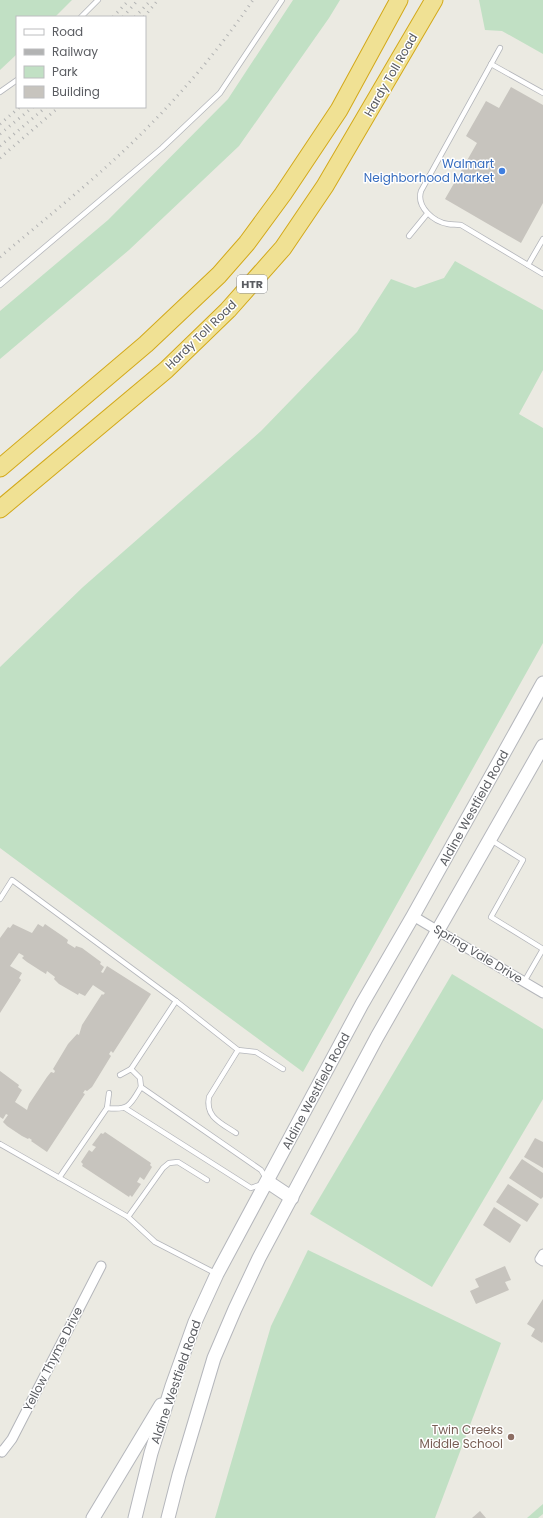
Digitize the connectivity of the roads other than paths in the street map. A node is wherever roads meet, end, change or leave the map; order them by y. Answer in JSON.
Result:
{"nodes":[{"id":1,"x":98,"y":0,"type":"edge"},
{"id":2,"x":282,"y":0,"type":"edge"},
{"id":3,"x":399,"y":0,"type":"edge"},
{"id":4,"x":434,"y":0,"type":"edge"},
{"id":5,"x":82,"y":16,"type":"edge"},
{"id":6,"x":500,"y":48,"type":"dead end"},
{"id":7,"x":491,"y":64,"type":"junction"},
{"id":8,"x":16,"y":81,"type":"edge"},
{"id":9,"x":0,"y":92,"type":"edge"},
{"id":10,"x":543,"y":94,"type":"edge"},
{"id":11,"x":427,"y":214,"type":"junction"},
{"id":12,"x":409,"y":236,"type":"dead end"},
{"id":13,"x":543,"y":239,"type":"edge"},
{"id":14,"x":528,"y":265,"type":"junction"},
{"id":15,"x":543,"y":274,"type":"edge"},
{"id":16,"x":0,"y":285,"type":"edge"},
{"id":17,"x":0,"y":468,"type":"edge"},
{"id":18,"x":0,"y":509,"type":"edge"},
{"id":19,"x":543,"y":683,"type":"edge"},
{"id":20,"x":543,"y":746,"type":"edge"},
{"id":21,"x":490,"y":840,"type":"junction"},
{"id":22,"x":0,"y":899,"type":"edge"},
{"id":23,"x":413,"y":916,"type":"junction"},
{"id":24,"x":438,"y":930,"type":"junction"},
{"id":25,"x":524,"y":982,"type":"junction"},
{"id":26,"x":543,"y":993,"type":"edge"},
{"id":27,"x":176,"y":1001,"type":"junction"},
{"id":28,"x":238,"y":1050,"type":"junction"},
{"id":29,"x":131,"y":1069,"type":"junction"},
{"id":30,"x":283,"y":1069,"type":"dead end"},
{"id":31,"x":120,"y":1075,"type":"dead end"},
{"id":32,"x":142,"y":1087,"type":"junction"},
{"id":33,"x":109,"y":1093,"type":"dead end"},
{"id":34,"x":107,"y":1108,"type":"junction"},
{"id":35,"x":126,"y":1108,"type":"junction"},
{"id":36,"x":236,"y":1132,"type":"dead end"},
{"id":37,"x":0,"y":1144,"type":"edge"},
{"id":38,"x":59,"y":1178,"type":"junction"},
{"id":39,"x":208,"y":1180,"type":"dead end"},
{"id":40,"x":268,"y":1182,"type":"junction"},
{"id":41,"x":292,"y":1198,"type":"junction"},
{"id":42,"x":128,"y":1217,"type":"junction"},
{"id":43,"x":101,"y":1266,"type":"dead end"},
{"id":44,"x":217,"y":1274,"type":"junction"},
{"id":45,"x":172,"y":1386,"type":"junction"},
{"id":46,"x":1,"y":1451,"type":"edge"},
{"id":47,"x":93,"y":1518,"type":"edge"},
{"id":48,"x":135,"y":1518,"type":"edge"},
{"id":49,"x":168,"y":1518,"type":"edge"}],
"edges":[{"from":1,"to":5,"type":"lane"},
{"from":2,"to":16,"type":"lane"},
{"from":3,"to":17,"type":"highway","number":"HTR"},
{"from":4,"to":18,"type":"highway","name":"Hardy Toll Road","number":"HTR"},
{"from":6,"to":7,"type":"lane"},
{"from":7,"to":10,"type":"lane"},
{"from":7,"to":11,"type":"lane"},
{"from":8,"to":9,"type":"lane"},
{"from":11,"to":12,"type":"lane"},
{"from":11,"to":14,"type":"lane"},
{"from":13,"to":14,"type":"lane"},
{"from":14,"to":15,"type":"lane"},
{"from":19,"to":23,"type":"main road","name":"Aldine Westfield Road"},
{"from":20,"to":21,"type":"main road"},
{"from":21,"to":24,"type":"main road"},
{"from":21,"to":25,"type":"lane"},
{"from":22,"to":27,"type":"lane"},
{"from":23,"to":24,"type":"street","name":"Spring Vale Drive"},
{"from":23,"to":40,"type":"main road","name":"Aldine Westfield Road"},
{"from":24,"to":25,"type":"street","name":"Spring Vale Drive"},
{"from":24,"to":41,"type":"main road"},
{"from":25,"to":26,"type":"street","name":"Spring Vale Drive"},
{"from":27,"to":28,"type":"lane"},
{"from":27,"to":29,"type":"lane"},
{"from":28,"to":30,"type":"lane"},
{"from":28,"to":36,"type":"lane"},
{"from":29,"to":31,"type":"lane"},
{"from":29,"to":32,"type":"lane"},
{"from":32,"to":35,"type":"lane"},
{"from":32,"to":40,"type":"lane"},
{"from":33,"to":34,"type":"lane"},
{"from":34,"to":35,"type":"lane"},
{"from":34,"to":38,"type":"lane"},
{"from":35,"to":40,"type":"lane"},
{"from":37,"to":38,"type":"lane"},
{"from":38,"to":42,"type":"lane"},
{"from":39,"to":42,"type":"lane"},
{"from":40,"to":41,"type":"main road"},
{"from":40,"to":44,"type":"main road","name":"Aldine Westfield Road"},
{"from":41,"to":49,"type":"main road"},
{"from":42,"to":44,"type":"lane"},
{"from":43,"to":46,"type":"street","name":"Yellow Thyme Drive"},
{"from":44,"to":45,"type":"main road","name":"Aldine Westfield Road"},
{"from":45,"to":47,"type":"main road"},
{"from":45,"to":48,"type":"main road","name":"Aldine Westfield Road"}]}
